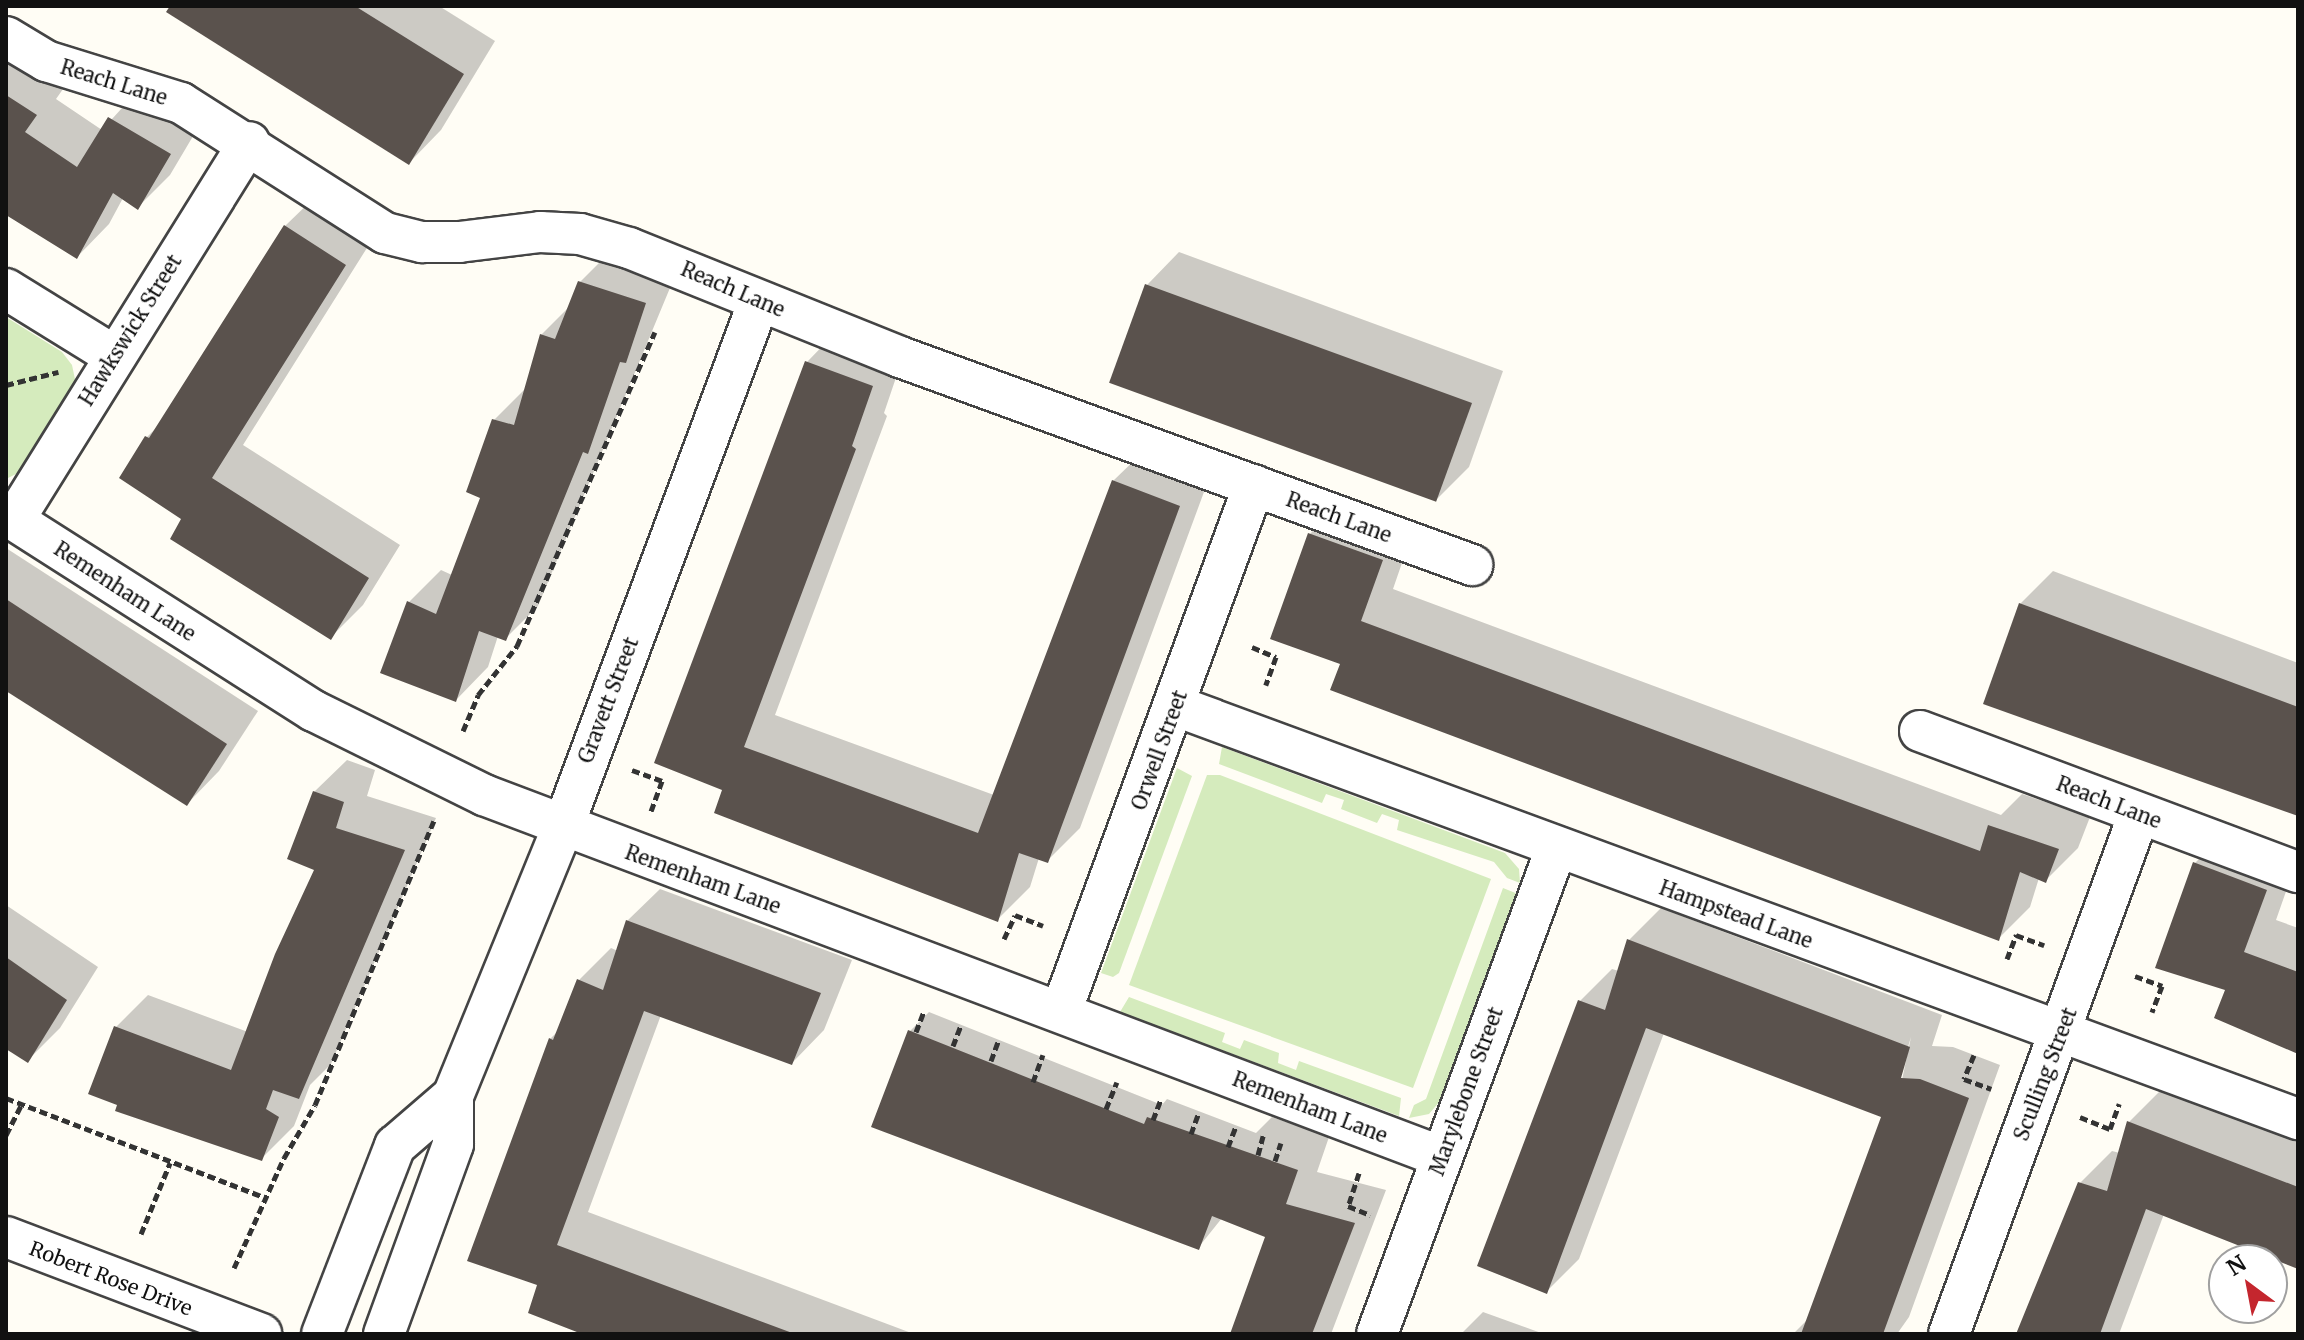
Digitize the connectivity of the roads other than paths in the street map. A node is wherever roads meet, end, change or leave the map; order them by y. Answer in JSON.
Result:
{"nodes":[{"id":1,"x":6,"y":37,"type":"edge"},
{"id":2,"x":249,"y":142,"type":"junction"},
{"id":3,"x":6,"y":289,"type":"edge"},
{"id":4,"x":759,"y":301,"type":"junction"},
{"id":5,"x":113,"y":355,"type":"junction"},
{"id":6,"x":1254,"y":485,"type":"junction"},
{"id":7,"x":10,"y":517,"type":"edge"},
{"id":8,"x":1472,"y":565,"type":"dead end"},
{"id":9,"x":1176,"y":706,"type":"junction"},
{"id":10,"x":1920,"y":731,"type":"dead end"},
{"id":11,"x":2139,"y":814,"type":"junction"},
{"id":12,"x":563,"y":827,"type":"junction"},
{"id":13,"x":1556,"y":849,"type":"junction"},
{"id":14,"x":2298,"y":872,"type":"edge"},
{"id":15,"x":1061,"y":1012,"type":"junction"},
{"id":16,"x":2062,"y":1030,"type":"junction"},
{"id":17,"x":453,"y":1096,"type":"junction"},
{"id":18,"x":2298,"y":1119,"type":"edge"},
{"id":19,"x":1442,"y":1157,"type":"junction"},
{"id":20,"x":6,"y":1237,"type":"edge"},
{"id":21,"x":261,"y":1334,"type":"edge"},
{"id":22,"x":322,"y":1334,"type":"edge"},
{"id":23,"x":384,"y":1334,"type":"edge"},
{"id":24,"x":1377,"y":1334,"type":"edge"},
{"id":25,"x":1949,"y":1334,"type":"edge"}],
"edges":[{"from":1,"to":2,"type":"street","name":"Reach Lane"},
{"from":2,"to":4,"type":"street","name":"Reach Lane"},
{"from":2,"to":5,"type":"street","name":"Hawkswick Street"},
{"from":3,"to":5,"type":"street"},
{"from":4,"to":6,"type":"street","name":"Reach Lane"},
{"from":4,"to":12,"type":"street","name":"Gravett Street"},
{"from":5,"to":7,"type":"street","name":"Hawkswick Street"},
{"from":6,"to":8,"type":"street","name":"Reach Lane"},
{"from":6,"to":9,"type":"street","name":"Orwell Street"},
{"from":7,"to":12,"type":"street","name":"Remenham Lane"},
{"from":9,"to":13,"type":"street","name":"Hampstead Lane"},
{"from":9,"to":15,"type":"street","name":"Orwell Street"},
{"from":10,"to":11,"type":"street","name":"Reach Lane"},
{"from":11,"to":14,"type":"street","name":"Reach Lane"},
{"from":11,"to":16,"type":"street","name":"Sculling Street"},
{"from":12,"to":15,"type":"street","name":"Remenham Lane"},
{"from":12,"to":17,"type":"street","name":"Gravett Street"},
{"from":13,"to":16,"type":"street","name":"Hampstead Lane"},
{"from":13,"to":19,"type":"street","name":"Marylebone Street"},
{"from":15,"to":19,"type":"street","name":"Remenham Lane"},
{"from":16,"to":18,"type":"street","name":"Hampstead Lane"},
{"from":16,"to":25,"type":"street","name":"Sculling Street"},
{"from":17,"to":22,"type":"street","name":"Gravett Street"},
{"from":17,"to":23,"type":"street","name":"Gravett Street"},
{"from":19,"to":24,"type":"street","name":"Marylebone Street"},
{"from":20,"to":21,"type":"street","name":"Robert Rose Drive"}]}
